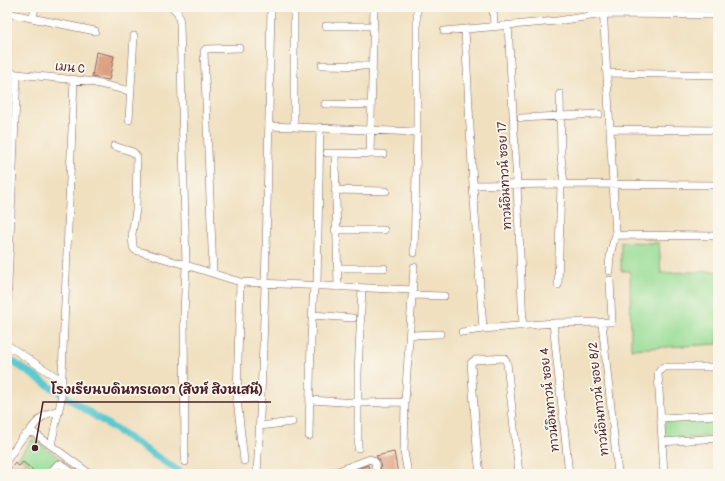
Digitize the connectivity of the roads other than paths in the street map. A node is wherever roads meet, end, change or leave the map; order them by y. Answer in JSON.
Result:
{"nodes":[{"id":1,"x":35,"y":7,"type":"edge"},
{"id":2,"x":172,"y":7,"type":"edge"},
{"id":3,"x":271,"y":7,"type":"edge"},
{"id":4,"x":294,"y":7,"type":"edge"},
{"id":5,"x":374,"y":7,"type":"edge"},
{"id":6,"x":416,"y":7,"type":"edge"},
{"id":7,"x":493,"y":7,"type":"edge"},
{"id":8,"x":652,"y":7,"type":"edge"},
{"id":9,"x":698,"y":7,"type":"edge"},
{"id":10,"x":604,"y":11,"type":"edge"},
{"id":11,"x":7,"y":13,"type":"edge"},
{"id":12,"x":652,"y":15,"type":"junction"},
{"id":13,"x":698,"y":15,"type":"junction"},
{"id":14,"x":718,"y":15,"type":"edge"},
{"id":15,"x":33,"y":18,"type":"junction"},
{"id":16,"x":508,"y":25,"type":"junction"},
{"id":17,"x":326,"y":26,"type":"dead end"},
{"id":18,"x":374,"y":26,"type":"junction"},
{"id":19,"x":494,"y":26,"type":"junction"},
{"id":20,"x":465,"y":30,"type":"junction"},
{"id":21,"x":96,"y":31,"type":"dead end"},
{"id":22,"x":444,"y":31,"type":"dead end"},
{"id":23,"x":134,"y":36,"type":"dead end"},
{"id":24,"x":239,"y":48,"type":"dead end"},
{"id":25,"x":322,"y":65,"type":"dead end"},
{"id":26,"x":372,"y":66,"type":"junction"},
{"id":27,"x":7,"y":71,"type":"edge"},
{"id":28,"x":608,"y":73,"type":"junction"},
{"id":29,"x":17,"y":74,"type":"junction"},
{"id":30,"x":718,"y":75,"type":"edge"},
{"id":31,"x":74,"y":79,"type":"junction"},
{"id":32,"x":130,"y":91,"type":"junction"},
{"id":33,"x":560,"y":94,"type":"dead end"},
{"id":34,"x":325,"y":104,"type":"dead end"},
{"id":35,"x":371,"y":105,"type":"junction"},
{"id":36,"x":599,"y":114,"type":"dead end"},
{"id":37,"x":560,"y":116,"type":"junction"},
{"id":38,"x":521,"y":118,"type":"dead end"},
{"id":39,"x":129,"y":120,"type":"dead end"},
{"id":40,"x":270,"y":126,"type":"junction"},
{"id":41,"x":294,"y":127,"type":"junction"},
{"id":42,"x":320,"y":128,"type":"junction"},
{"id":43,"x":371,"y":129,"type":"junction"},
{"id":44,"x":611,"y":129,"type":"junction"},
{"id":45,"x":718,"y":130,"type":"edge"},
{"id":46,"x":417,"y":132,"type":"junction"},
{"id":47,"x":114,"y":146,"type":"dead end"},
{"id":48,"x":370,"y":154,"type":"junction"},
{"id":49,"x":383,"y":154,"type":"dead end"},
{"id":50,"x":517,"y":184,"type":"junction"},
{"id":51,"x":563,"y":184,"type":"junction"},
{"id":52,"x":614,"y":184,"type":"junction"},
{"id":53,"x":472,"y":185,"type":"junction"},
{"id":54,"x":718,"y":185,"type":"edge"},
{"id":55,"x":335,"y":190,"type":"junction"},
{"id":56,"x":386,"y":191,"type":"dead end"},
{"id":57,"x":335,"y":230,"type":"junction"},
{"id":58,"x":384,"y":230,"type":"dead end"},
{"id":59,"x":616,"y":235,"type":"junction"},
{"id":60,"x":718,"y":236,"type":"edge"},
{"id":61,"x":414,"y":253,"type":"dead end"},
{"id":62,"x":186,"y":265,"type":"junction"},
{"id":63,"x":414,"y":267,"type":"dead end"},
{"id":64,"x":338,"y":268,"type":"junction"},
{"id":65,"x":384,"y":268,"type":"dead end"},
{"id":66,"x":610,"y":271,"type":"dead end"},
{"id":67,"x":213,"y":273,"type":"junction"},
{"id":68,"x":610,"y":280,"type":"dead end"},
{"id":69,"x":240,"y":282,"type":"junction"},
{"id":70,"x":265,"y":284,"type":"junction"},
{"id":71,"x":558,"y":285,"type":"dead end"},
{"id":72,"x":316,"y":286,"type":"junction"},
{"id":73,"x":338,"y":287,"type":"junction"},
{"id":74,"x":362,"y":288,"type":"junction"},
{"id":75,"x":413,"y":293,"type":"junction"},
{"id":76,"x":444,"y":296,"type":"dead end"},
{"id":77,"x":7,"y":307,"type":"edge"},
{"id":78,"x":312,"y":316,"type":"junction"},
{"id":79,"x":353,"y":318,"type":"dead end"},
{"id":80,"x":602,"y":322,"type":"junction"},
{"id":81,"x":553,"y":323,"type":"junction"},
{"id":82,"x":523,"y":326,"type":"junction"},
{"id":83,"x":483,"y":329,"type":"junction"},
{"id":84,"x":462,"y":332,"type":"dead end"},
{"id":85,"x":440,"y":334,"type":"dead end"},
{"id":86,"x":410,"y":335,"type":"junction"},
{"id":87,"x":7,"y":345,"type":"edge"},
{"id":88,"x":718,"y":367,"type":"edge"},
{"id":89,"x":61,"y":380,"type":"junction"},
{"id":90,"x":261,"y":398,"type":"junction"},
{"id":91,"x":237,"y":399,"type":"junction"},
{"id":92,"x":310,"y":400,"type":"junction"},
{"id":93,"x":405,"y":402,"type":"junction"},
{"id":94,"x":358,"y":403,"type":"junction"},
{"id":95,"x":59,"y":411,"type":"junction"},
{"id":96,"x":718,"y":415,"type":"edge"},
{"id":97,"x":661,"y":418,"type":"junction"},
{"id":98,"x":292,"y":422,"type":"dead end"},
{"id":99,"x":260,"y":426,"type":"junction"},
{"id":100,"x":29,"y":432,"type":"junction"},
{"id":101,"x":309,"y":436,"type":"dead end"},
{"id":102,"x":718,"y":438,"type":"edge"},
{"id":103,"x":662,"y":442,"type":"junction"},
{"id":104,"x":51,"y":445,"type":"junction"},
{"id":105,"x":358,"y":448,"type":"dead end"},
{"id":106,"x":7,"y":460,"type":"edge"},
{"id":107,"x":244,"y":461,"type":"dead end"},
{"id":108,"x":185,"y":462,"type":"dead end"},
{"id":109,"x":49,"y":474,"type":"edge"},
{"id":110,"x":74,"y":474,"type":"edge"},
{"id":111,"x":90,"y":474,"type":"edge"},
{"id":112,"x":258,"y":474,"type":"edge"},
{"id":113,"x":330,"y":474,"type":"edge"},
{"id":114,"x":376,"y":474,"type":"edge"},
{"id":115,"x":408,"y":474,"type":"edge"},
{"id":116,"x":480,"y":474,"type":"edge"},
{"id":117,"x":519,"y":474,"type":"edge"},
{"id":118,"x":569,"y":474,"type":"edge"},
{"id":119,"x":618,"y":474,"type":"edge"},
{"id":120,"x":664,"y":474,"type":"edge"}],
"edges":[{"from":1,"to":15,"type":"street"},
{"from":2,"to":62,"type":"street"},
{"from":3,"to":40,"type":"street"},
{"from":4,"to":41,"type":"street"},
{"from":5,"to":18,"type":"street"},
{"from":6,"to":46,"type":"street"},
{"from":7,"to":19,"type":"street"},
{"from":8,"to":12,"type":"street"},
{"from":9,"to":13,"type":"street"},
{"from":10,"to":12,"type":"street"},
{"from":10,"to":16,"type":"street"},
{"from":10,"to":28,"type":"street"},
{"from":11,"to":15,"type":"street"},
{"from":12,"to":13,"type":"street"},
{"from":13,"to":14,"type":"street"},
{"from":15,"to":21,"type":"street"},
{"from":16,"to":19,"type":"street"},
{"from":16,"to":50,"type":"street","name":"ทาวน์อินทาวน์ ซอย 17"},
{"from":17,"to":18,"type":"street"},
{"from":18,"to":26,"type":"street"},
{"from":19,"to":20,"type":"street"},
{"from":20,"to":22,"type":"street"},
{"from":20,"to":53,"type":"street"},
{"from":23,"to":32,"type":"street"},
{"from":24,"to":67,"type":"street"},
{"from":25,"to":26,"type":"street"},
{"from":26,"to":35,"type":"street"},
{"from":27,"to":29,"type":"street","name":"เมน C"},
{"from":28,"to":30,"type":"street"},
{"from":28,"to":44,"type":"street"},
{"from":29,"to":31,"type":"street","name":"เมน C"},
{"from":29,"to":77,"type":"street"},
{"from":31,"to":32,"type":"street","name":"เมน C"},
{"from":31,"to":89,"type":"street"},
{"from":32,"to":39,"type":"street"},
{"from":33,"to":37,"type":"street"},
{"from":34,"to":35,"type":"street"},
{"from":35,"to":43,"type":"street"},
{"from":36,"to":37,"type":"street"},
{"from":37,"to":38,"type":"street"},
{"from":37,"to":51,"type":"street"},
{"from":40,"to":41,"type":"street"},
{"from":40,"to":70,"type":"street"},
{"from":41,"to":42,"type":"street"},
{"from":42,"to":43,"type":"street"},
{"from":42,"to":72,"type":"street"},
{"from":43,"to":46,"type":"street"},
{"from":43,"to":48,"type":"street"},
{"from":44,"to":45,"type":"street"},
{"from":44,"to":52,"type":"street"},
{"from":46,"to":61,"type":"street"},
{"from":47,"to":62,"type":"street"},
{"from":48,"to":49,"type":"street"},
{"from":48,"to":55,"type":"street"},
{"from":50,"to":51,"type":"street"},
{"from":50,"to":53,"type":"street"},
{"from":50,"to":82,"type":"street","name":"ทาวน์อินทาวน์ ซอย 17"},
{"from":51,"to":52,"type":"street"},
{"from":51,"to":71,"type":"street"},
{"from":52,"to":54,"type":"street"},
{"from":52,"to":59,"type":"street"},
{"from":53,"to":83,"type":"street"},
{"from":55,"to":56,"type":"street"},
{"from":55,"to":57,"type":"street"},
{"from":57,"to":58,"type":"street"},
{"from":57,"to":64,"type":"street"},
{"from":59,"to":60,"type":"street"},
{"from":59,"to":66,"type":"street"},
{"from":62,"to":67,"type":"street"},
{"from":62,"to":108,"type":"street"},
{"from":63,"to":75,"type":"street"},
{"from":64,"to":65,"type":"street"},
{"from":64,"to":73,"type":"street"},
{"from":67,"to":69,"type":"street"},
{"from":68,"to":80,"type":"street"},
{"from":69,"to":70,"type":"street"},
{"from":69,"to":91,"type":"street"},
{"from":70,"to":72,"type":"street"},
{"from":70,"to":90,"type":"street"},
{"from":72,"to":73,"type":"street"},
{"from":72,"to":78,"type":"street"},
{"from":73,"to":74,"type":"street"},
{"from":74,"to":75,"type":"street"},
{"from":74,"to":94,"type":"street"},
{"from":75,"to":76,"type":"street"},
{"from":75,"to":86,"type":"street"},
{"from":78,"to":79,"type":"street"},
{"from":78,"to":92,"type":"street"},
{"from":80,"to":81,"type":"street"},
{"from":80,"to":119,"type":"street","name":"ทาวน์อินทาวน์ ซอย 8/2"},
{"from":81,"to":82,"type":"street"},
{"from":81,"to":118,"type":"street","name":"ทาวน์อินทาวน์ ซอย 4"},
{"from":82,"to":83,"type":"street"},
{"from":83,"to":84,"type":"street"},
{"from":85,"to":86,"type":"street"},
{"from":86,"to":93,"type":"street"},
{"from":87,"to":89,"type":"street"},
{"from":88,"to":97,"type":"street"},
{"from":89,"to":95,"type":"street"},
{"from":90,"to":91,"type":"street"},
{"from":90,"to":99,"type":"street"},
{"from":91,"to":107,"type":"street"},
{"from":92,"to":94,"type":"street"},
{"from":92,"to":101,"type":"street"},
{"from":93,"to":94,"type":"street"},
{"from":93,"to":115,"type":"street"},
{"from":94,"to":105,"type":"street"},
{"from":95,"to":100,"type":"street"},
{"from":95,"to":104,"type":"street"},
{"from":96,"to":97,"type":"street"},
{"from":97,"to":103,"type":"street"},
{"from":98,"to":99,"type":"street"},
{"from":99,"to":112,"type":"street"},
{"from":100,"to":104,"type":"street"},
{"from":100,"to":106,"type":"street"},
{"from":102,"to":103,"type":"street"},
{"from":103,"to":120,"type":"street"},
{"from":104,"to":111,"type":"street"},
{"from":109,"to":110,"type":"street"},
{"from":113,"to":114,"type":"street"},
{"from":116,"to":117,"type":"street"}]}
